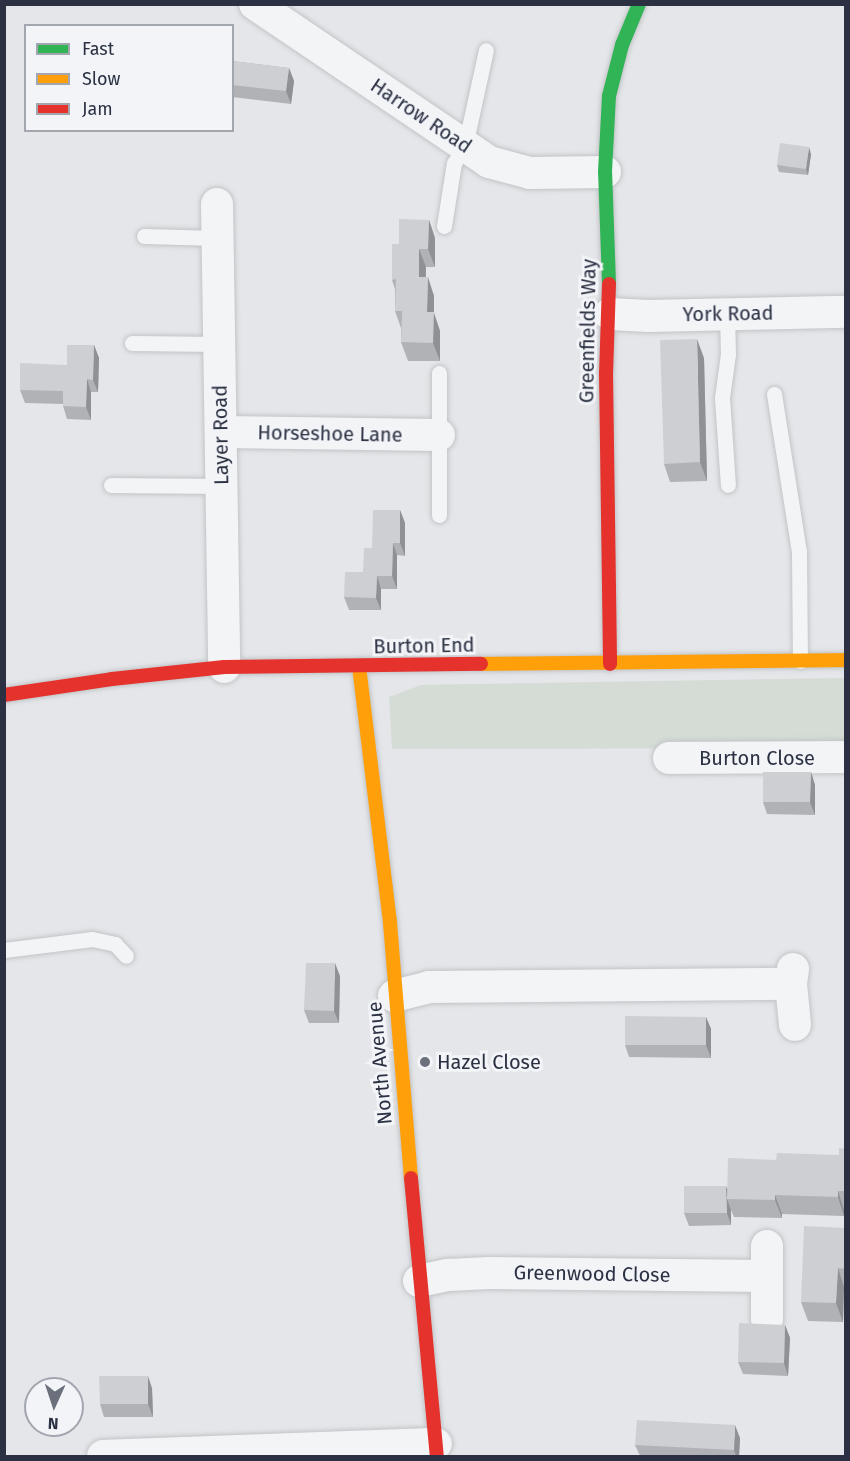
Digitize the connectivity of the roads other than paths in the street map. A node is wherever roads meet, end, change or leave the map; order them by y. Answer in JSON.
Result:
{"nodes":[{"id":1,"x":255,"y":4,"type":"edge"},
{"id":2,"x":639,"y":4,"type":"edge"},
{"id":3,"x":486,"y":50,"type":"dead end"},
{"id":4,"x":465,"y":146,"type":"junction"},
{"id":5,"x":605,"y":172,"type":"junction"},
{"id":6,"x":217,"y":204,"type":"dead end"},
{"id":7,"x":444,"y":226,"type":"dead end"},
{"id":8,"x":144,"y":236,"type":"dead end"},
{"id":9,"x":217,"y":238,"type":"junction"},
{"id":10,"x":846,"y":312,"type":"edge"},
{"id":11,"x":610,"y":314,"type":"junction"},
{"id":12,"x":727,"y":314,"type":"junction"},
{"id":13,"x":132,"y":343,"type":"dead end"},
{"id":14,"x":219,"y":344,"type":"junction"},
{"id":15,"x":439,"y":374,"type":"dead end"},
{"id":16,"x":774,"y":394,"type":"dead end"},
{"id":17,"x":221,"y":432,"type":"junction"},
{"id":18,"x":440,"y":435,"type":"junction"},
{"id":19,"x":111,"y":485,"type":"dead end"},
{"id":20,"x":728,"y":485,"type":"dead end"},
{"id":21,"x":222,"y":486,"type":"junction"},
{"id":22,"x":439,"y":515,"type":"dead end"},
{"id":23,"x":846,"y":660,"type":"edge"},
{"id":24,"x":800,"y":661,"type":"junction"},
{"id":25,"x":610,"y":664,"type":"junction"},
{"id":26,"x":224,"y":666,"type":"junction"},
{"id":27,"x":359,"y":666,"type":"junction"},
{"id":28,"x":4,"y":695,"type":"edge"},
{"id":29,"x":846,"y":757,"type":"edge"},
{"id":30,"x":669,"y":758,"type":"dead end"},
{"id":31,"x":4,"y":950,"type":"edge"},
{"id":32,"x":126,"y":956,"type":"dead end"},
{"id":33,"x":394,"y":996,"type":"junction"},
{"id":34,"x":795,"y":1025,"type":"dead end"},
{"id":35,"x":419,"y":1281,"type":"junction"},
{"id":36,"x":767,"y":1319,"type":"dead end"},
{"id":37,"x":437,"y":1450,"type":"edge"},
{"id":38,"x":103,"y":1456,"type":"edge"}],
"edges":[{"from":1,"to":4,"type":"street","name":"Harrow Road"},
{"from":2,"to":5,"type":"street","name":"Greenfields Way"},
{"from":3,"to":4,"type":"lane"},
{"from":4,"to":5,"type":"street","name":"Harrow Road"},
{"from":4,"to":7,"type":"lane"},
{"from":5,"to":11,"type":"street","name":"Greenfields Way"},
{"from":6,"to":9,"type":"street","name":"Layer Road"},
{"from":8,"to":9,"type":"lane"},
{"from":9,"to":14,"type":"street","name":"Layer Road"},
{"from":10,"to":12,"type":"street","name":"York Road"},
{"from":11,"to":12,"type":"street","name":"York Road"},
{"from":11,"to":25,"type":"street","name":"Greenfields Way"},
{"from":12,"to":20,"type":"lane"},
{"from":13,"to":14,"type":"lane"},
{"from":14,"to":17,"type":"street","name":"Layer Road"},
{"from":15,"to":18,"type":"lane"},
{"from":16,"to":24,"type":"lane"},
{"from":17,"to":18,"type":"street","name":"Horseshoe Lane"},
{"from":17,"to":21,"type":"street","name":"Layer Road"},
{"from":18,"to":22,"type":"lane"},
{"from":19,"to":21,"type":"lane"},
{"from":21,"to":26,"type":"street","name":"Layer Road"},
{"from":23,"to":24,"type":"street","name":"Burton End"},
{"from":24,"to":25,"type":"street","name":"Burton End"},
{"from":25,"to":27,"type":"street","name":"Burton End"},
{"from":26,"to":27,"type":"street","name":"Burton End"},
{"from":26,"to":28,"type":"street","name":"Burton End"},
{"from":27,"to":33,"type":"street","name":"North Avenue"},
{"from":29,"to":30,"type":"street","name":"Burton Close"},
{"from":31,"to":32,"type":"lane"},
{"from":33,"to":34,"type":"street"},
{"from":33,"to":35,"type":"street","name":"North Avenue"},
{"from":35,"to":36,"type":"street","name":"Greenwood Close"},
{"from":35,"to":37,"type":"street","name":"North Avenue"},
{"from":37,"to":38,"type":"street"}]}
